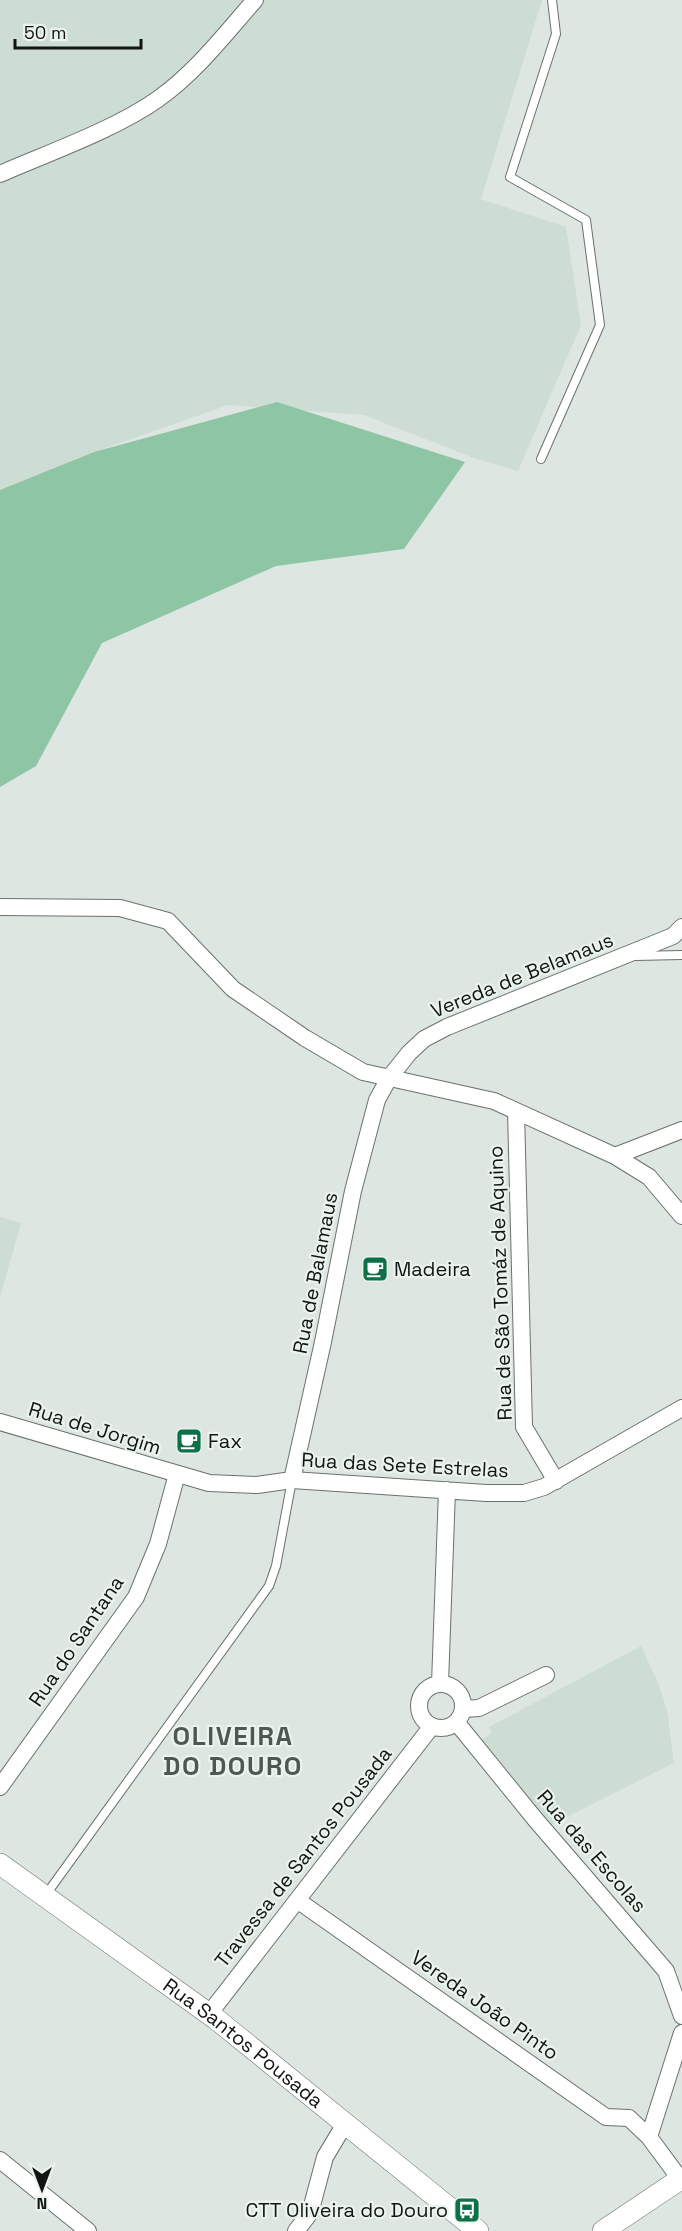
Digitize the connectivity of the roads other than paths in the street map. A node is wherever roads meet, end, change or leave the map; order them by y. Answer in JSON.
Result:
{"nodes":[{"id":1,"x":255,"y":0,"type":"edge"},
{"id":2,"x":552,"y":0,"type":"edge"},
{"id":3,"x":0,"y":174,"type":"edge"},
{"id":4,"x":541,"y":459,"type":"dead end"},
{"id":5,"x":0,"y":907,"type":"edge"},
{"id":6,"x":682,"y":927,"type":"edge"},
{"id":7,"x":682,"y":955,"type":"edge"},
{"id":8,"x":625,"y":956,"type":"junction"},
{"id":9,"x":389,"y":1078,"type":"junction"},
{"id":10,"x":516,"y":1111,"type":"junction"},
{"id":11,"x":682,"y":1130,"type":"edge"},
{"id":12,"x":615,"y":1156,"type":"junction"},
{"id":13,"x":682,"y":1216,"type":"edge"},
{"id":14,"x":682,"y":1408,"type":"edge"},
{"id":15,"x":0,"y":1422,"type":"edge"},
{"id":16,"x":177,"y":1474,"type":"junction"},
{"id":17,"x":292,"y":1480,"type":"junction"},
{"id":18,"x":556,"y":1481,"type":"junction"},
{"id":19,"x":447,"y":1490,"type":"junction"},
{"id":20,"x":546,"y":1675,"type":"dead end"},
{"id":21,"x":440,"y":1684,"type":"junction"},
{"id":22,"x":460,"y":1716,"type":"junction"},
{"id":23,"x":432,"y":1726,"type":"junction"},
{"id":24,"x":0,"y":1787,"type":"edge"},
{"id":25,"x":0,"y":1864,"type":"edge"},
{"id":26,"x":44,"y":1896,"type":"junction"},
{"id":27,"x":297,"y":1900,"type":"junction"},
{"id":28,"x":680,"y":2010,"type":"edge"},
{"id":29,"x":210,"y":2014,"type":"junction"},
{"id":30,"x":682,"y":2033,"type":"edge"},
{"id":31,"x":346,"y":2122,"type":"junction"},
{"id":32,"x":649,"y":2137,"type":"junction"},
{"id":33,"x":0,"y":2160,"type":"edge"},
{"id":34,"x":681,"y":2178,"type":"edge"},
{"id":35,"x":88,"y":2231,"type":"edge"},
{"id":36,"x":296,"y":2231,"type":"edge"},
{"id":37,"x":478,"y":2231,"type":"edge"},
{"id":38,"x":603,"y":2231,"type":"edge"}],
"edges":[{"from":1,"to":3,"type":"street"},
{"from":2,"to":4,"type":"lane"},
{"from":5,"to":9,"type":"street"},
{"from":6,"to":8,"type":"street","name":"Vereda de Belamaus"},
{"from":7,"to":8,"type":"lane"},
{"from":8,"to":9,"type":"street","name":"Vereda de Belamaus"},
{"from":9,"to":10,"type":"street"},
{"from":9,"to":17,"type":"street","name":"Rua de Balamaus"},
{"from":10,"to":12,"type":"street"},
{"from":10,"to":18,"type":"street","name":"Rua de São Tomáz de Aquino"},
{"from":11,"to":12,"type":"street"},
{"from":12,"to":13,"type":"street"},
{"from":14,"to":18,"type":"street","name":"Rua das Sete Estrelas"},
{"from":15,"to":16,"type":"street","name":"Rua de Jorgim"},
{"from":16,"to":17,"type":"street","name":"Rua das Sete Estrelas"},
{"from":16,"to":24,"type":"street","name":"Rua do Santana"},
{"from":17,"to":19,"type":"street","name":"Rua das Sete Estrelas"},
{"from":17,"to":26,"type":"lane"},
{"from":18,"to":19,"type":"street","name":"Rua das Sete Estrelas"},
{"from":19,"to":21,"type":"street"},
{"from":20,"to":22,"type":"street"},
{"from":21,"to":22,"type":"street"},
{"from":21,"to":23,"type":"street"},
{"from":22,"to":23,"type":"street"},
{"from":22,"to":28,"type":"street","name":"Rua das Escolas"},
{"from":23,"to":27,"type":"street","name":"Travessa de Santos Pousada"},
{"from":25,"to":26,"type":"street","name":"Rua Santos Pousada"},
{"from":26,"to":29,"type":"street","name":"Rua Santos Pousada"},
{"from":27,"to":29,"type":"street","name":"Travessa de Santos Pousada"},
{"from":27,"to":32,"type":"street","name":"Vereda João Pinto"},
{"from":29,"to":31,"type":"street","name":"Rua Santos Pousada"},
{"from":30,"to":32,"type":"street"},
{"from":31,"to":36,"type":"street"},
{"from":31,"to":37,"type":"street","name":"Rua Santos Pousada"},
{"from":32,"to":34,"type":"street"},
{"from":33,"to":35,"type":"street"},
{"from":34,"to":38,"type":"street"}]}
